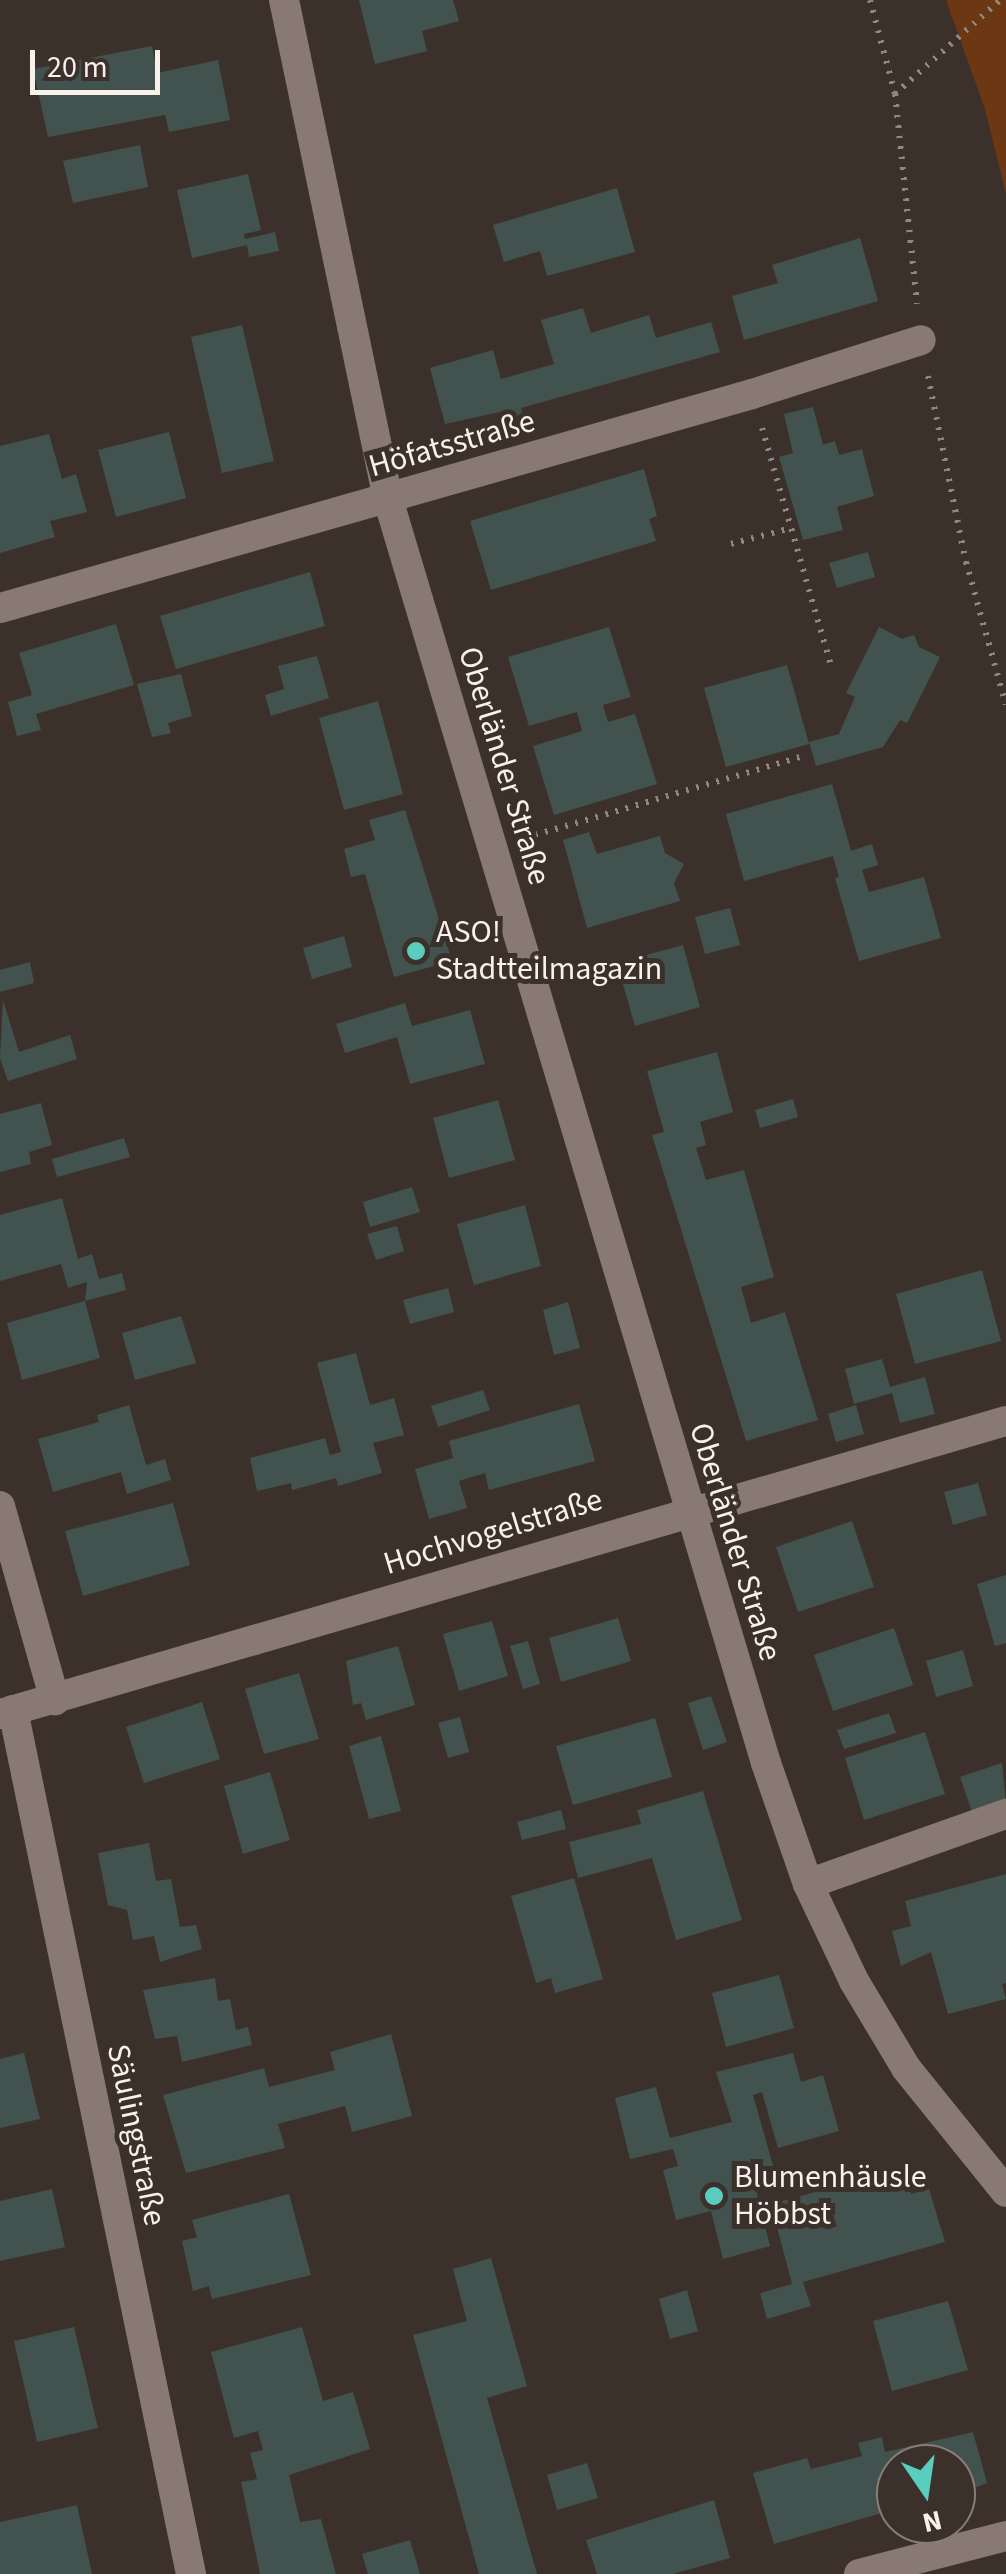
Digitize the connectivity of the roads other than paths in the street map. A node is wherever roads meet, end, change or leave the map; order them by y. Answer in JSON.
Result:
{"nodes":[{"id":1,"x":284,"y":0,"type":"edge"},
{"id":2,"x":921,"y":340,"type":"dead end"},
{"id":3,"x":388,"y":498,"type":"junction"},
{"id":4,"x":0,"y":608,"type":"edge"},
{"id":5,"x":1006,"y":1421,"type":"edge"},
{"id":6,"x":0,"y":1506,"type":"edge"},
{"id":7,"x":688,"y":1511,"type":"junction"},
{"id":8,"x":54,"y":1700,"type":"junction"},
{"id":9,"x":6,"y":1712,"type":"edge"},
{"id":10,"x":1006,"y":1814,"type":"edge"},
{"id":11,"x":808,"y":1884,"type":"junction"},
{"id":12,"x":1006,"y":2192,"type":"edge"},
{"id":13,"x":1006,"y":2536,"type":"edge"},
{"id":14,"x":191,"y":2574,"type":"edge"},
{"id":15,"x":859,"y":2574,"type":"edge"}],
"edges":[{"from":1,"to":3,"type":"street","name":"Oberländer Straße"},
{"from":2,"to":3,"type":"street","name":"Höfatsstraße"},
{"from":3,"to":4,"type":"street","name":"Höfatsstraße"},
{"from":3,"to":7,"type":"street","name":"Oberländer Straße"},
{"from":5,"to":7,"type":"street","name":"Hochvogelstraße"},
{"from":6,"to":8,"type":"street"},
{"from":7,"to":8,"type":"street","name":"Hochvogelstraße"},
{"from":7,"to":11,"type":"street","name":"Oberländer Straße"},
{"from":8,"to":9,"type":"street","name":"Hochvogelstraße"},
{"from":9,"to":14,"type":"street","name":"Säulingstraße"},
{"from":10,"to":11,"type":"street"},
{"from":11,"to":12,"type":"street","name":"Oberländer Straße"},
{"from":13,"to":15,"type":"street"}]}
